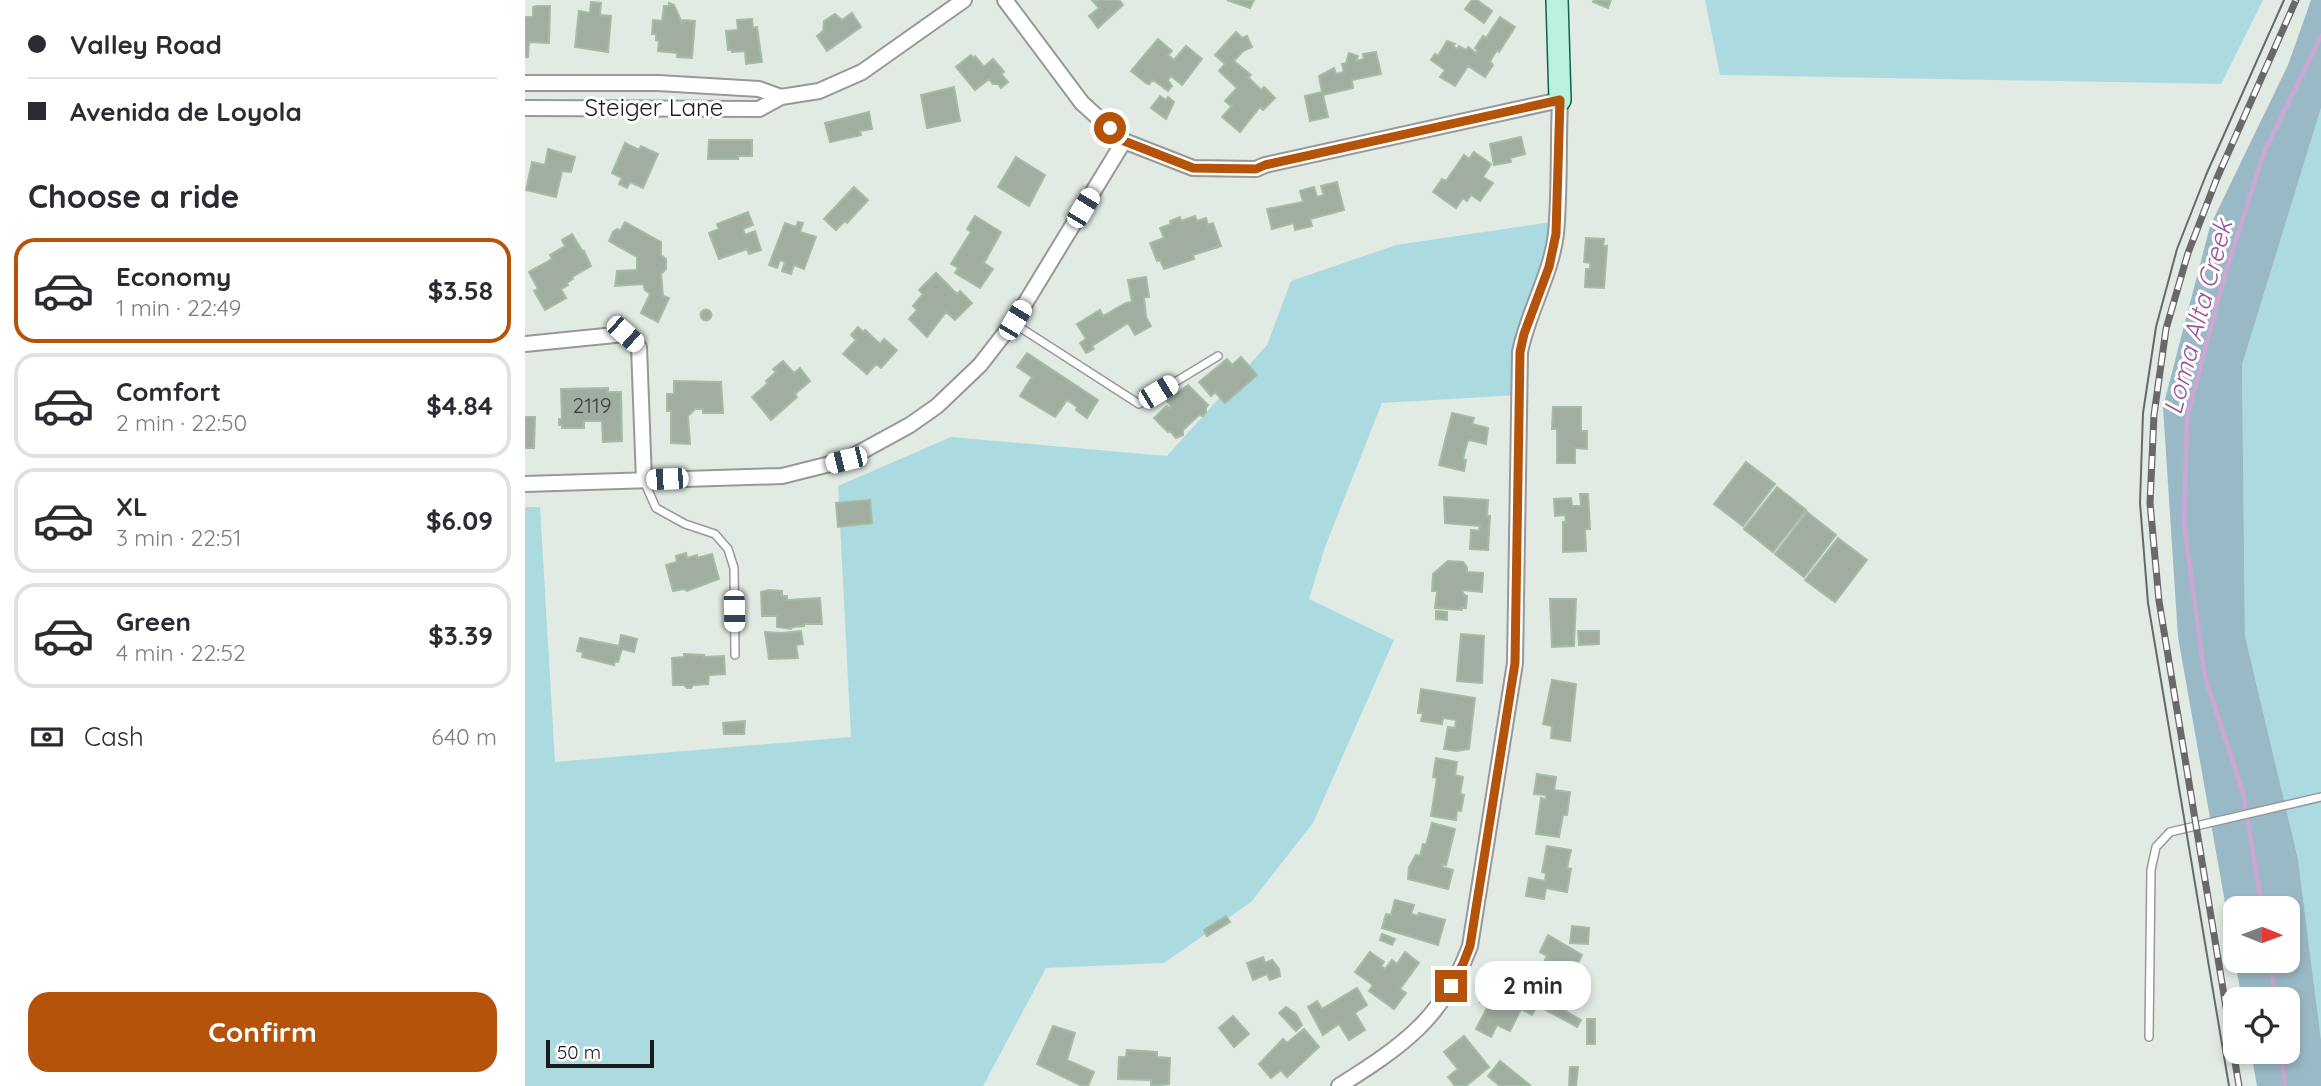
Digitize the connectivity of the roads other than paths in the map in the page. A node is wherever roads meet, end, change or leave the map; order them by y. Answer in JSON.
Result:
{"nodes":[{"id":1,"x":964,"y":0,"type":"edge"},
{"id":2,"x":1005,"y":0,"type":"edge"},
{"id":3,"x":1557,"y":0,"type":"edge"},
{"id":4,"x":525,"y":83,"type":"edge"},
{"id":5,"x":781,"y":97,"type":"junction"},
{"id":6,"x":1560,"y":100,"type":"junction"},
{"id":7,"x":525,"y":107,"type":"edge"},
{"id":8,"x":1124,"y":141,"type":"junction"},
{"id":9,"x":1013,"y":323,"type":"junction"},
{"id":10,"x":525,"y":344,"type":"edge"},
{"id":11,"x":1218,"y":356,"type":"dead end"},
{"id":12,"x":644,"y":480,"type":"junction"},
{"id":13,"x":525,"y":484,"type":"edge"},
{"id":14,"x":735,"y":654,"type":"dead end"},
{"id":15,"x":2321,"y":797,"type":"edge"},
{"id":16,"x":2149,"y":1037,"type":"dead end"},
{"id":17,"x":1339,"y":1086,"type":"edge"}],
"edges":[{"from":1,"to":5,"type":"street","name":"Steiger Lane"},
{"from":2,"to":8,"type":"street"},
{"from":3,"to":6,"type":"street"},
{"from":4,"to":5,"type":"street","name":"Steiger Lane"},
{"from":5,"to":7,"type":"street","name":"Steiger Lane"},
{"from":6,"to":8,"type":"street"},
{"from":6,"to":17,"type":"street"},
{"from":8,"to":9,"type":"street"},
{"from":9,"to":11,"type":"lane"},
{"from":9,"to":12,"type":"street"},
{"from":10,"to":12,"type":"street"},
{"from":12,"to":13,"type":"street"},
{"from":12,"to":14,"type":"lane"},
{"from":15,"to":16,"type":"lane"}]}
